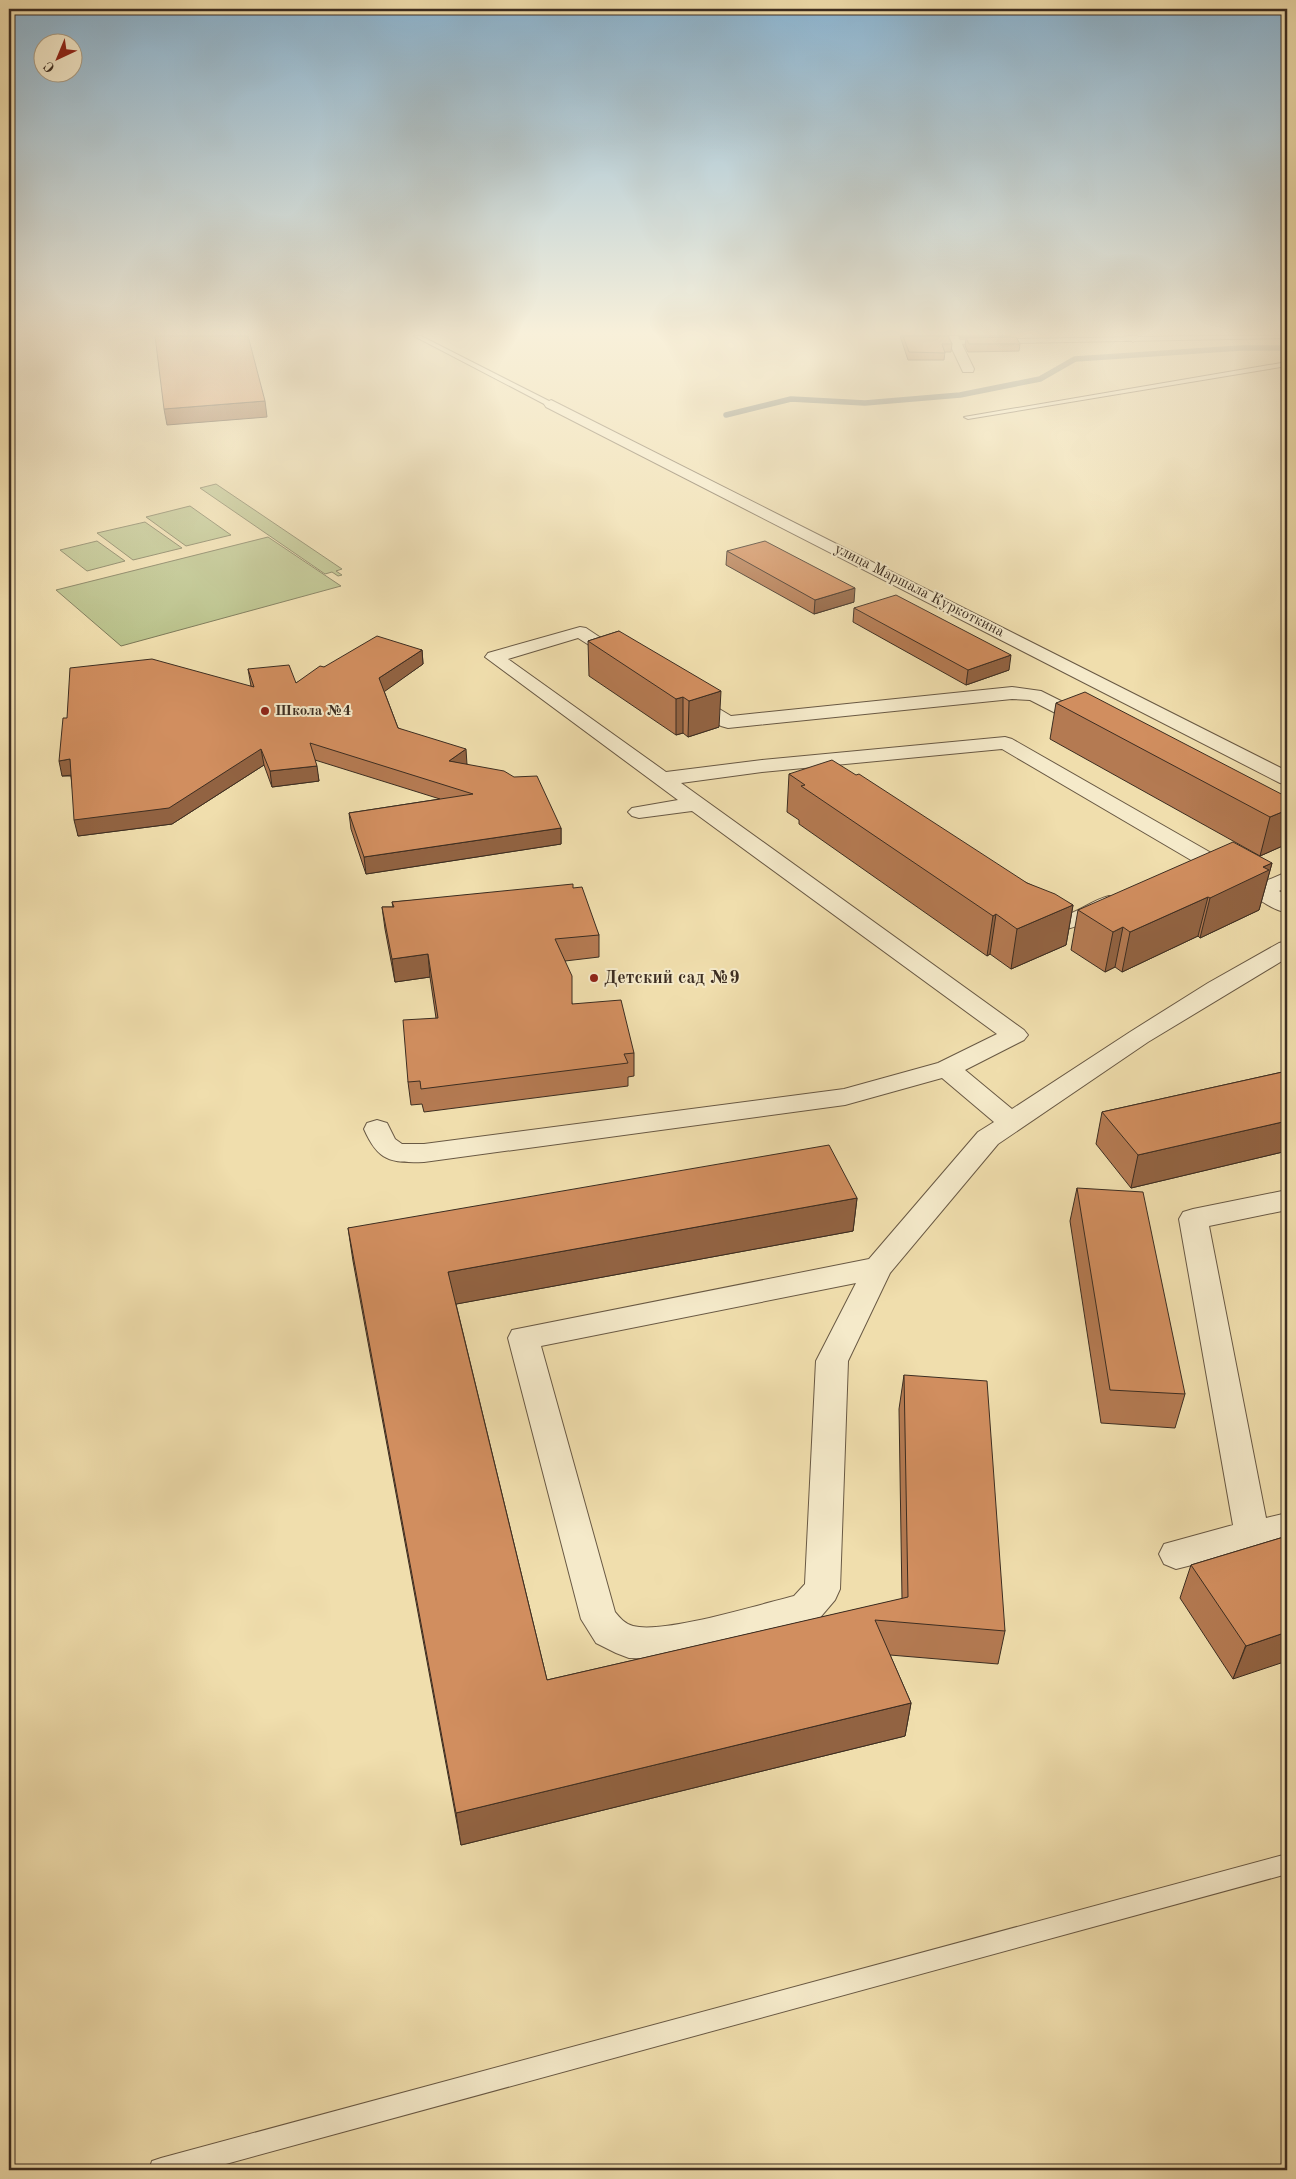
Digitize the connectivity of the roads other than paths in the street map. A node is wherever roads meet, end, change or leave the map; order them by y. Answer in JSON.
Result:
{"nodes":[{"id":1,"x":617,"y":438,"type":"edge"},
{"id":2,"x":638,"y":667,"type":"edge"},
{"id":3,"x":670,"y":687,"type":"edge"},
{"id":4,"x":1100,"y":728,"type":"edge"},
{"id":5,"x":801,"y":762,"type":"junction"},
{"id":6,"x":1287,"y":778,"type":"edge"},
{"id":7,"x":662,"y":779,"type":"junction"},
{"id":8,"x":825,"y":779,"type":"edge"},
{"id":9,"x":696,"y":804,"type":"junction"},
{"id":10,"x":639,"y":812,"type":"dead end"},
{"id":11,"x":1205,"y":858,"type":"junction"},
{"id":12,"x":1179,"y":871,"type":"edge"},
{"id":13,"x":1287,"y":880,"type":"edge"},
{"id":14,"x":1262,"y":891,"type":"junction"},
{"id":15,"x":1126,"y":896,"type":"edge"},
{"id":16,"x":1287,"y":906,"type":"edge"},
{"id":17,"x":1022,"y":911,"type":"edge"},
{"id":18,"x":1287,"y":948,"type":"edge"},
{"id":19,"x":947,"y":1069,"type":"junction"},
{"id":20,"x":1012,"y":1123,"type":"junction"},
{"id":21,"x":377,"y":1129,"type":"dead end"},
{"id":22,"x":1287,"y":1200,"type":"edge"},
{"id":23,"x":878,"y":1268,"type":"junction"},
{"id":24,"x":1287,"y":1527,"type":"edge"},
{"id":25,"x":1252,"y":1535,"type":"junction"},
{"id":26,"x":1176,"y":1554,"type":"dead end"},
{"id":27,"x":1287,"y":1864,"type":"edge"},
{"id":28,"x":162,"y":2170,"type":"edge"}],
"edges":[{"from":1,"to":6,"type":"street","name":"улица Маршала Куркоткина"},
{"from":2,"to":7,"type":"street"},
{"from":3,"to":4,"type":"street"},
{"from":5,"to":7,"type":"street"},
{"from":5,"to":8,"type":"street"},
{"from":5,"to":11,"type":"street"},
{"from":7,"to":9,"type":"street"},
{"from":9,"to":10,"type":"street"},
{"from":9,"to":19,"type":"street"},
{"from":11,"to":12,"type":"street"},
{"from":11,"to":14,"type":"street"},
{"from":13,"to":14,"type":"street"},
{"from":14,"to":16,"type":"street"},
{"from":15,"to":17,"type":"street"},
{"from":18,"to":20,"type":"street"},
{"from":19,"to":20,"type":"street"},
{"from":19,"to":21,"type":"street"},
{"from":20,"to":23,"type":"street"},
{"from":22,"to":25,"type":"street"},
{"from":23,"to":23,"type":"street"},
{"from":24,"to":25,"type":"street"},
{"from":25,"to":26,"type":"street"},
{"from":27,"to":28,"type":"lane"}]}
